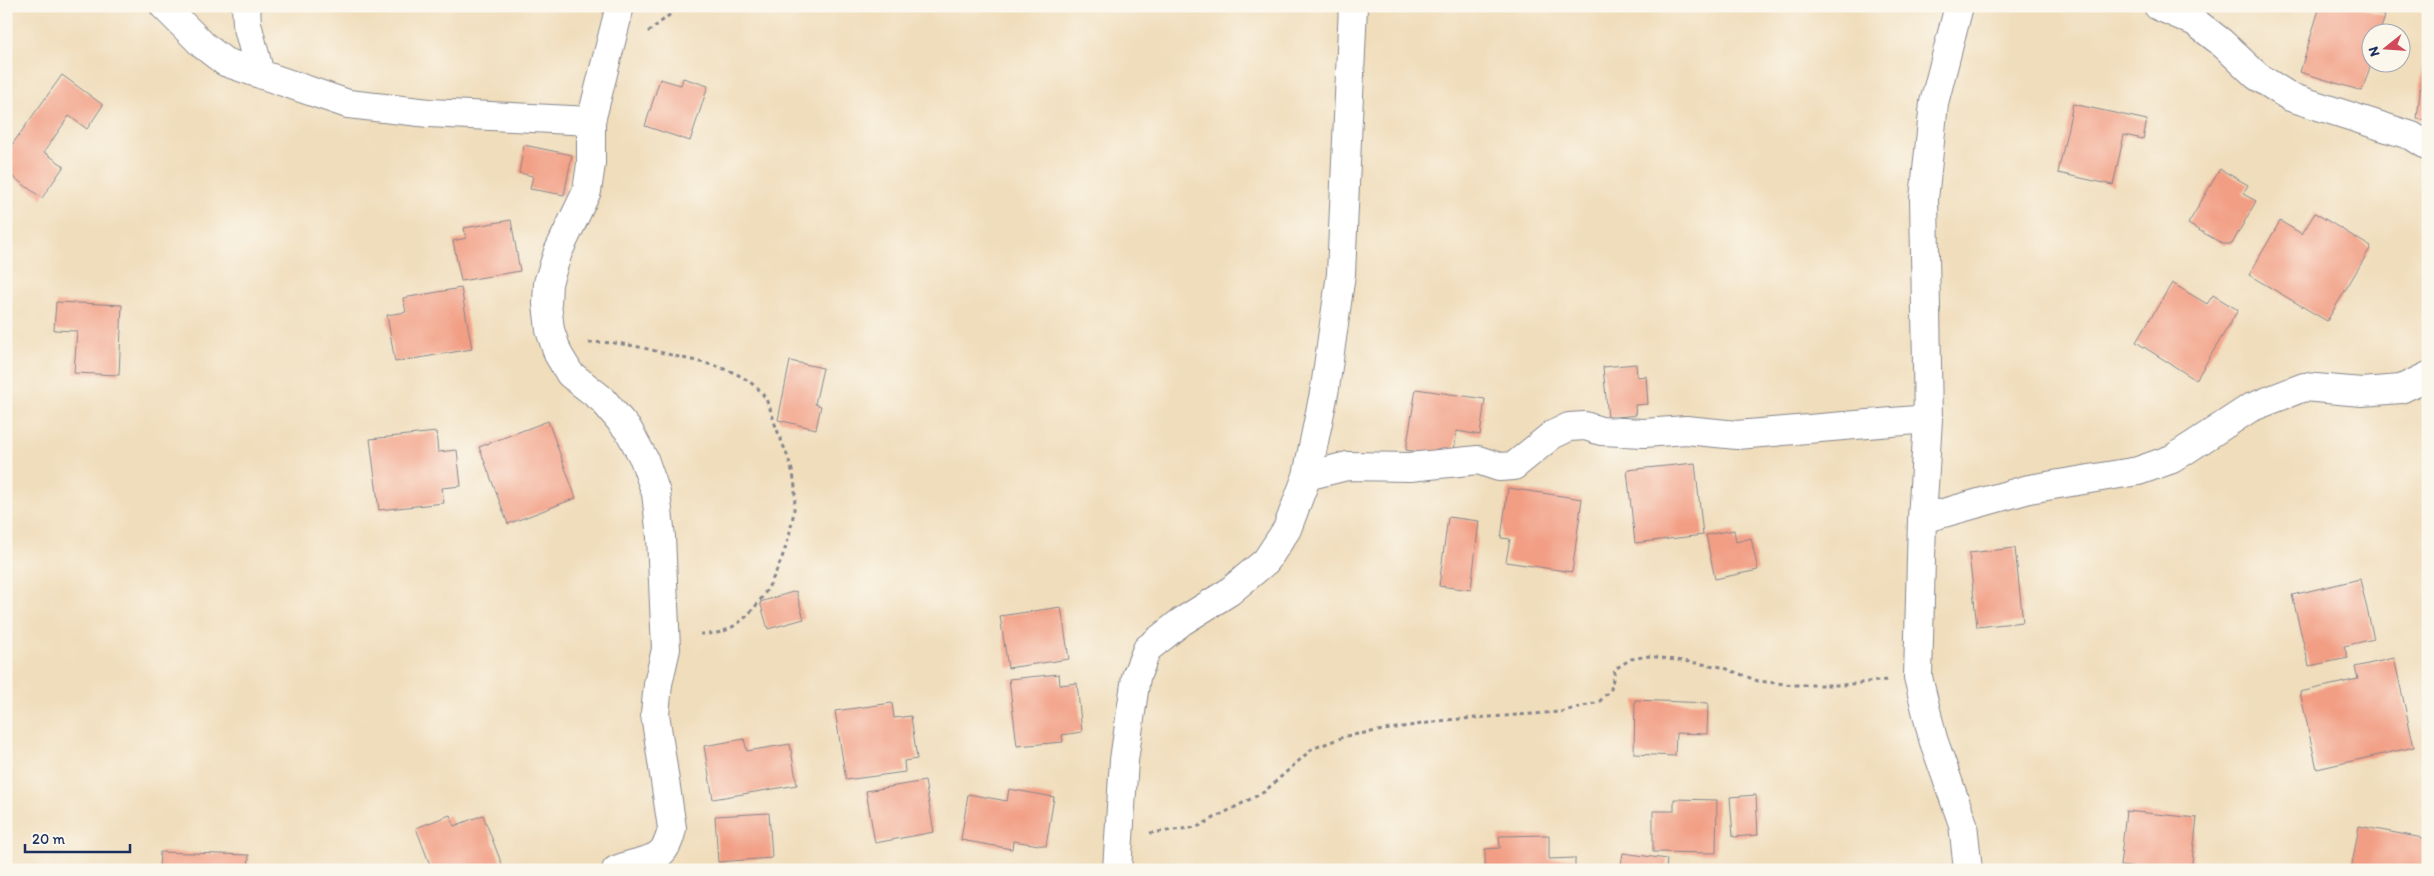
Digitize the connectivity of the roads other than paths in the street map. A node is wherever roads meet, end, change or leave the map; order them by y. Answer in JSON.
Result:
{"nodes":[{"id":1,"x":164,"y":6,"type":"edge"},
{"id":2,"x":246,"y":6,"type":"edge"},
{"id":3,"x":620,"y":6,"type":"edge"},
{"id":4,"x":1353,"y":6,"type":"edge"},
{"id":5,"x":1959,"y":6,"type":"edge"},
{"id":6,"x":2158,"y":6,"type":"edge"},
{"id":7,"x":260,"y":74,"type":"junction"},
{"id":8,"x":591,"y":121,"type":"junction"},
{"id":9,"x":2428,"y":146,"type":"edge"},
{"id":10,"x":2428,"y":376,"type":"edge"},
{"id":11,"x":1928,"y":419,"type":"junction"},
{"id":12,"x":1307,"y":476,"type":"junction"},
{"id":13,"x":1922,"y":519,"type":"junction"},
{"id":14,"x":616,"y":870,"type":"edge"},
{"id":15,"x":1117,"y":870,"type":"edge"},
{"id":16,"x":1968,"y":870,"type":"edge"}],
"edges":[{"from":1,"to":7,"type":"street"},
{"from":2,"to":7,"type":"street"},
{"from":3,"to":8,"type":"street"},
{"from":4,"to":12,"type":"street"},
{"from":5,"to":11,"type":"street"},
{"from":6,"to":9,"type":"street"},
{"from":7,"to":8,"type":"street"},
{"from":8,"to":14,"type":"street"},
{"from":10,"to":13,"type":"street"},
{"from":11,"to":12,"type":"street"},
{"from":11,"to":13,"type":"street"},
{"from":12,"to":15,"type":"street"},
{"from":13,"to":16,"type":"street"}]}
